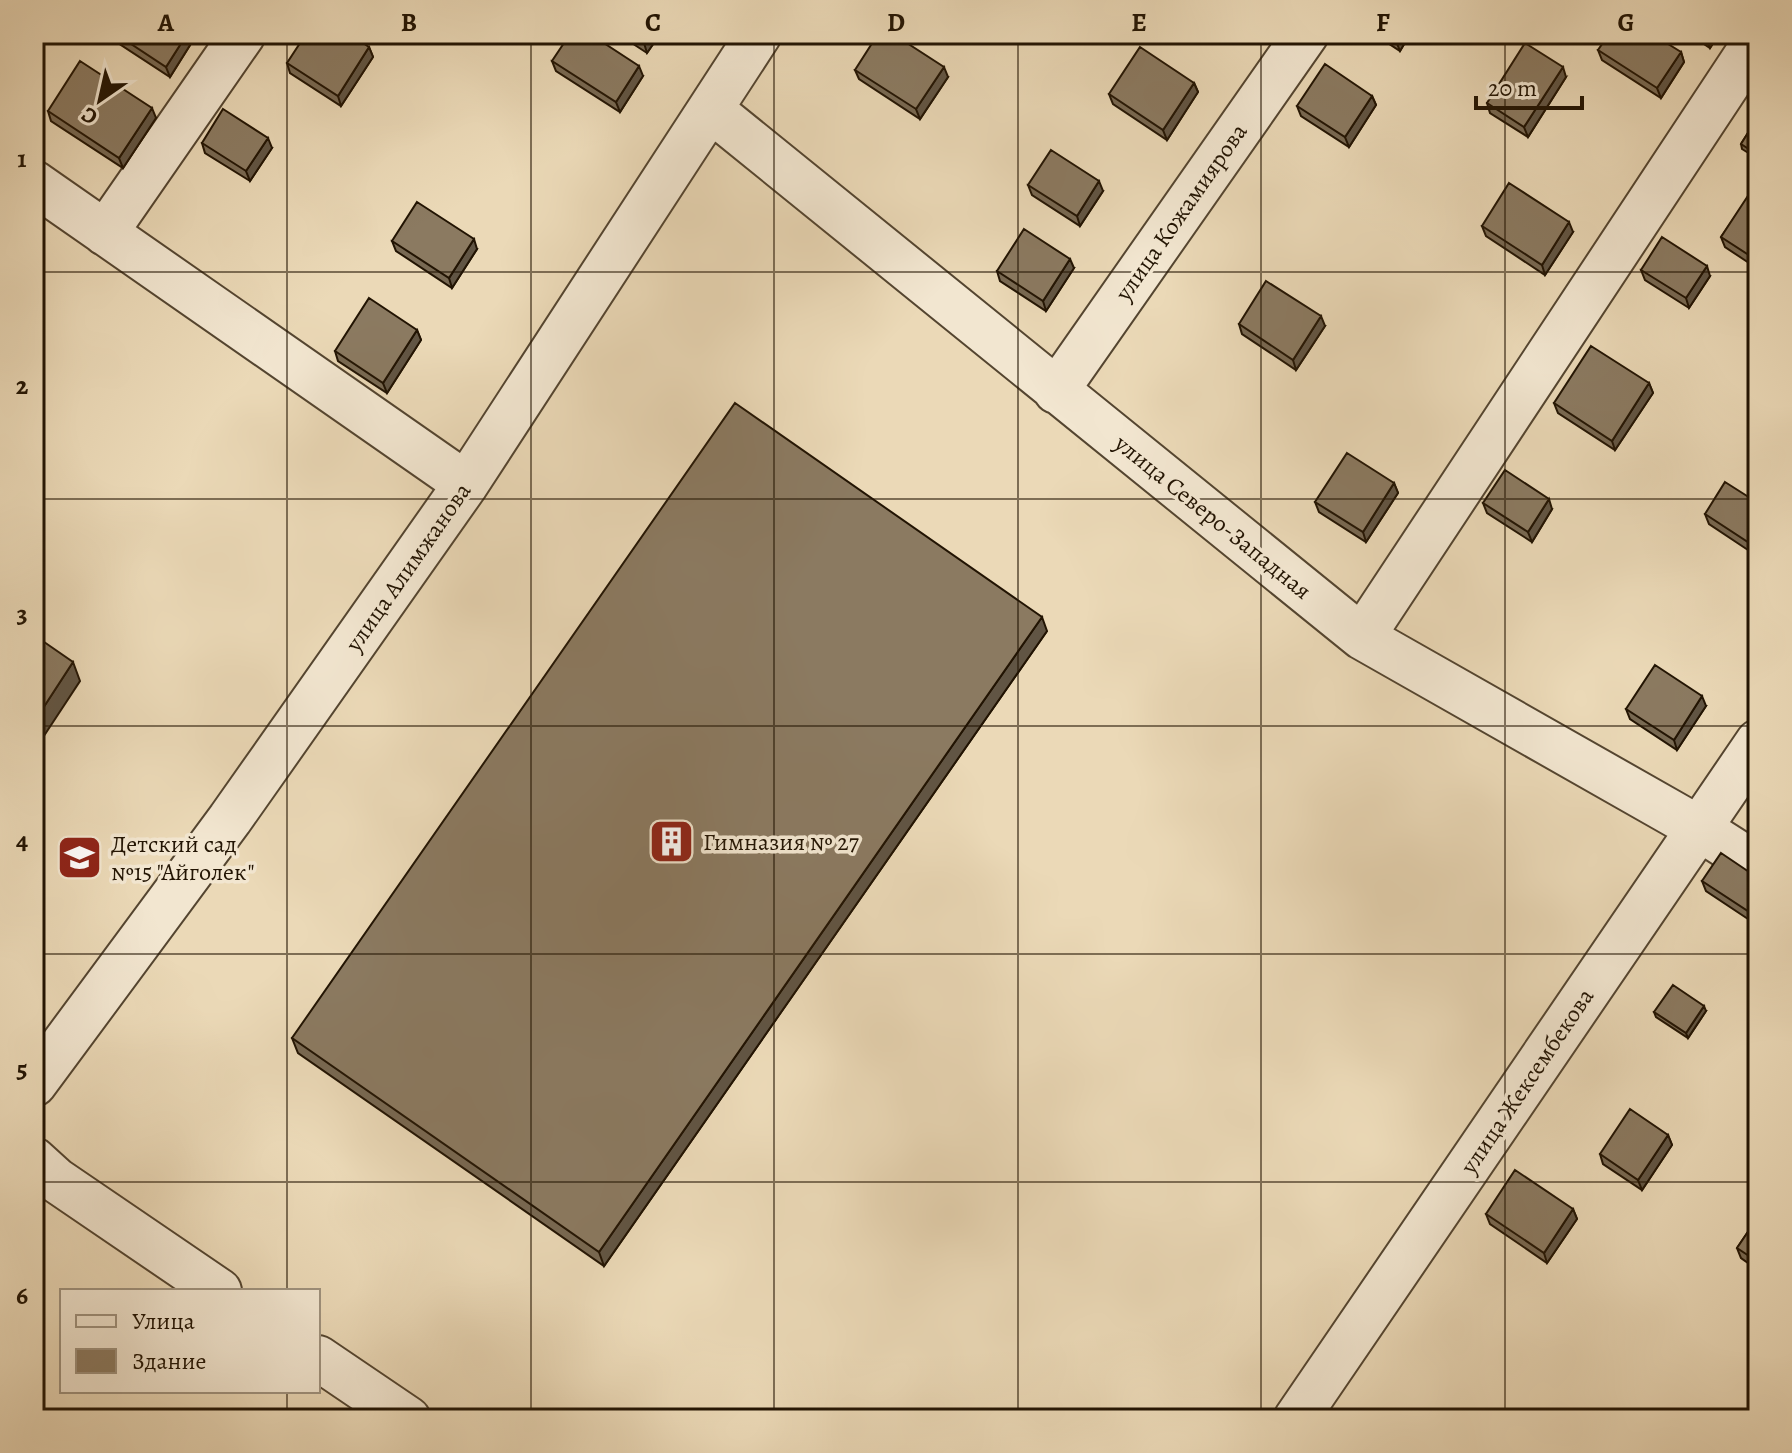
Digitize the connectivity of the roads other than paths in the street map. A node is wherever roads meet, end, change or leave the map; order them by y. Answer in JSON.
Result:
{"nodes":[{"id":1,"x":243,"y":34,"type":"edge"},
{"id":2,"x":759,"y":34,"type":"edge"},
{"id":3,"x":1306,"y":34,"type":"edge"},
{"id":4,"x":1758,"y":38,"type":"edge"},
{"id":5,"x":710,"y":109,"type":"junction"},
{"id":6,"x":34,"y":183,"type":"edge"},
{"id":7,"x":105,"y":233,"type":"junction"},
{"id":8,"x":1056,"y":391,"type":"junction"},
{"id":9,"x":466,"y":484,"type":"junction"},
{"id":10,"x":1362,"y":637,"type":"junction"},
{"id":11,"x":1758,"y":742,"type":"edge"},
{"id":12,"x":1700,"y":829,"type":"junction"},
{"id":13,"x":1758,"y":866,"type":"edge"},
{"id":14,"x":34,"y":1084,"type":"edge"},
{"id":15,"x":34,"y":1160,"type":"edge"},
{"id":16,"x":216,"y":1289,"type":"edge"},
{"id":17,"x":320,"y":1360,"type":"edge"},
{"id":18,"x":383,"y":1412,"type":"edge"},
{"id":19,"x":1296,"y":1419,"type":"edge"}],
"edges":[{"from":1,"to":7,"type":"street"},
{"from":2,"to":5,"type":"street","name":"улица Алимжанова"},
{"from":3,"to":8,"type":"street","name":"улица Кожамиярова"},
{"from":4,"to":10,"type":"street"},
{"from":5,"to":8,"type":"street","name":"улица Северо-Западная"},
{"from":5,"to":9,"type":"street","name":"улица Алимжанова"},
{"from":6,"to":7,"type":"street"},
{"from":7,"to":9,"type":"street"},
{"from":8,"to":10,"type":"street","name":"улица Северо-Западная"},
{"from":9,"to":14,"type":"street","name":"улица Алимжанова"},
{"from":10,"to":12,"type":"street","name":"улица Северо-Западная"},
{"from":11,"to":12,"type":"street","name":"улица Жексембекова"},
{"from":12,"to":13,"type":"street","name":"улица Северо-Западная"},
{"from":12,"to":19,"type":"street","name":"улица Жексембекова"},
{"from":15,"to":16,"type":"street"},
{"from":17,"to":18,"type":"street"}]}
